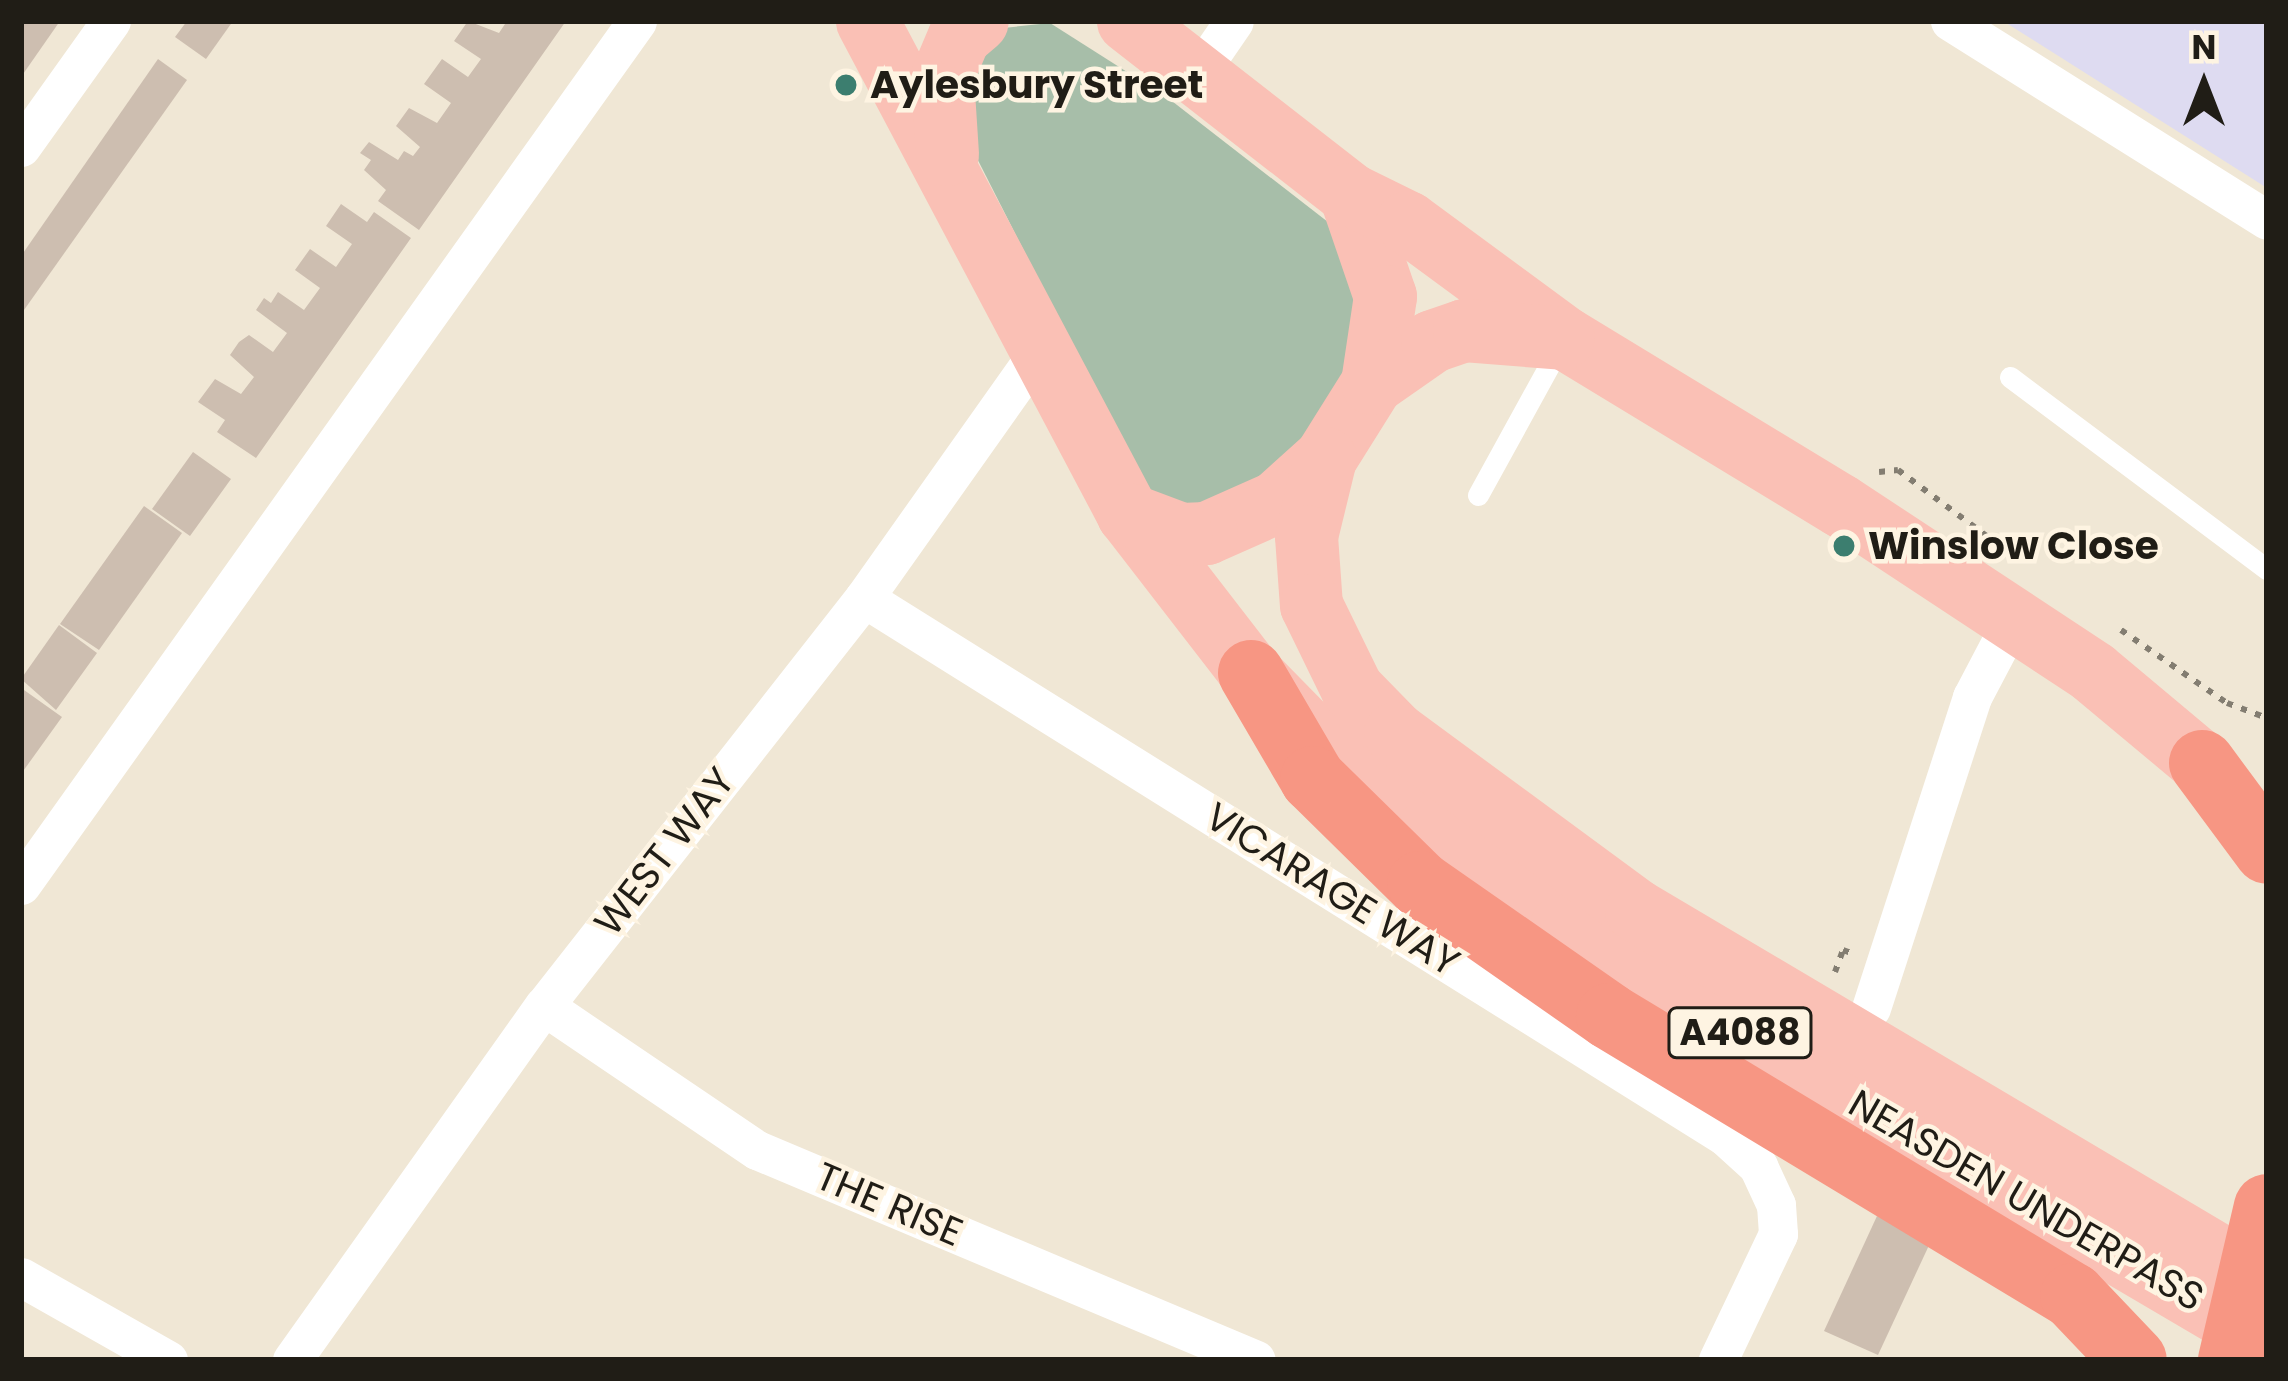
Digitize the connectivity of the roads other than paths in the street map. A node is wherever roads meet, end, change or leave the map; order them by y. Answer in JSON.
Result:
{"nodes":[{"id":1,"x":112,"y":21,"type":"edge"},
{"id":2,"x":638,"y":21,"type":"edge"},
{"id":3,"x":977,"y":21,"type":"edge"},
{"id":4,"x":1128,"y":21,"type":"edge"},
{"id":5,"x":1234,"y":21,"type":"edge"},
{"id":6,"x":1950,"y":21,"type":"edge"},
{"id":7,"x":865,"y":25,"type":"edge"},
{"id":8,"x":1197,"y":75,"type":"junction"},
{"id":9,"x":21,"y":147,"type":"edge"},
{"id":10,"x":949,"y":174,"type":"junction"},
{"id":11,"x":1350,"y":194,"type":"junction"},
{"id":12,"x":2267,"y":220,"type":"edge"},
{"id":13,"x":1564,"y":338,"type":"junction"},
{"id":14,"x":1042,"y":348,"type":"junction"},
{"id":15,"x":2010,"y":377,"type":"dead end"},
{"id":16,"x":1372,"y":383,"type":"junction"},
{"id":17,"x":1325,"y":458,"type":"junction"},
{"id":18,"x":1478,"y":495,"type":"dead end"},
{"id":19,"x":1128,"y":514,"type":"junction"},
{"id":20,"x":2267,"y":569,"type":"edge"},
{"id":21,"x":864,"y":598,"type":"junction"},
{"id":22,"x":2013,"y":619,"type":"junction"},
{"id":23,"x":1251,"y":673,"type":"junction"},
{"id":24,"x":2201,"y":763,"type":"junction"},
{"id":25,"x":2267,"y":779,"type":"edge"},
{"id":26,"x":2267,"y":851,"type":"edge"},
{"id":27,"x":21,"y":885,"type":"edge"},
{"id":28,"x":544,"y":1006,"type":"junction"},
{"id":29,"x":1871,"y":1008,"type":"dead end"},
{"id":30,"x":2264,"y":1246,"type":"edge"},
{"id":31,"x":21,"y":1276,"type":"edge"},
{"id":32,"x":2267,"y":1342,"type":"edge"},
{"id":33,"x":168,"y":1360,"type":"edge"},
{"id":34,"x":292,"y":1360,"type":"edge"},
{"id":35,"x":1256,"y":1360,"type":"edge"},
{"id":36,"x":1718,"y":1360,"type":"edge"},
{"id":37,"x":2134,"y":1360,"type":"edge"},
{"id":38,"x":2230,"y":1360,"type":"edge"}],
"edges":[{"from":1,"to":9,"type":"street"},
{"from":2,"to":27,"type":"street"},
{"from":3,"to":10,"type":"main road"},
{"from":4,"to":8,"type":"main road"},
{"from":5,"to":8,"type":"street"},
{"from":6,"to":12,"type":"street"},
{"from":7,"to":10,"type":"main road","name":"NEASDEN UNDERPASS"},
{"from":8,"to":11,"type":"main road"},
{"from":10,"to":14,"type":"main road","name":"NEASDEN UNDERPASS"},
{"from":11,"to":13,"type":"main road"},
{"from":11,"to":16,"type":"main road"},
{"from":13,"to":16,"type":"main road"},
{"from":13,"to":18,"type":"lane"},
{"from":13,"to":22,"type":"main road"},
{"from":14,"to":19,"type":"main road","name":"NEASDEN UNDERPASS"},
{"from":14,"to":21,"type":"street","name":"WEST WAY"},
{"from":15,"to":20,"type":"lane"},
{"from":16,"to":17,"type":"main road"},
{"from":17,"to":19,"type":"main road"},
{"from":17,"to":30,"type":"main road","name":"NEASDEN UNDERPASS","number":"A4088"},
{"from":19,"to":23,"type":"main road","name":"NEASDEN UNDERPASS","number":"A4088"},
{"from":21,"to":28,"type":"street","name":"WEST WAY"},
{"from":21,"to":36,"type":"street","name":"VICARAGE WAY"},
{"from":22,"to":24,"type":"main road"},
{"from":22,"to":29,"type":"street"},
{"from":23,"to":32,"type":"main road","name":"NEASDEN UNDERPASS","number":"A4088"},
{"from":23,"to":37,"type":"highway"},
{"from":24,"to":25,"type":"highway"},
{"from":24,"to":26,"type":"highway"},
{"from":28,"to":34,"type":"street","name":"WEST WAY"},
{"from":28,"to":35,"type":"street","name":"THE RISE"},
{"from":30,"to":38,"type":"highway"},
{"from":31,"to":33,"type":"street"}]}
